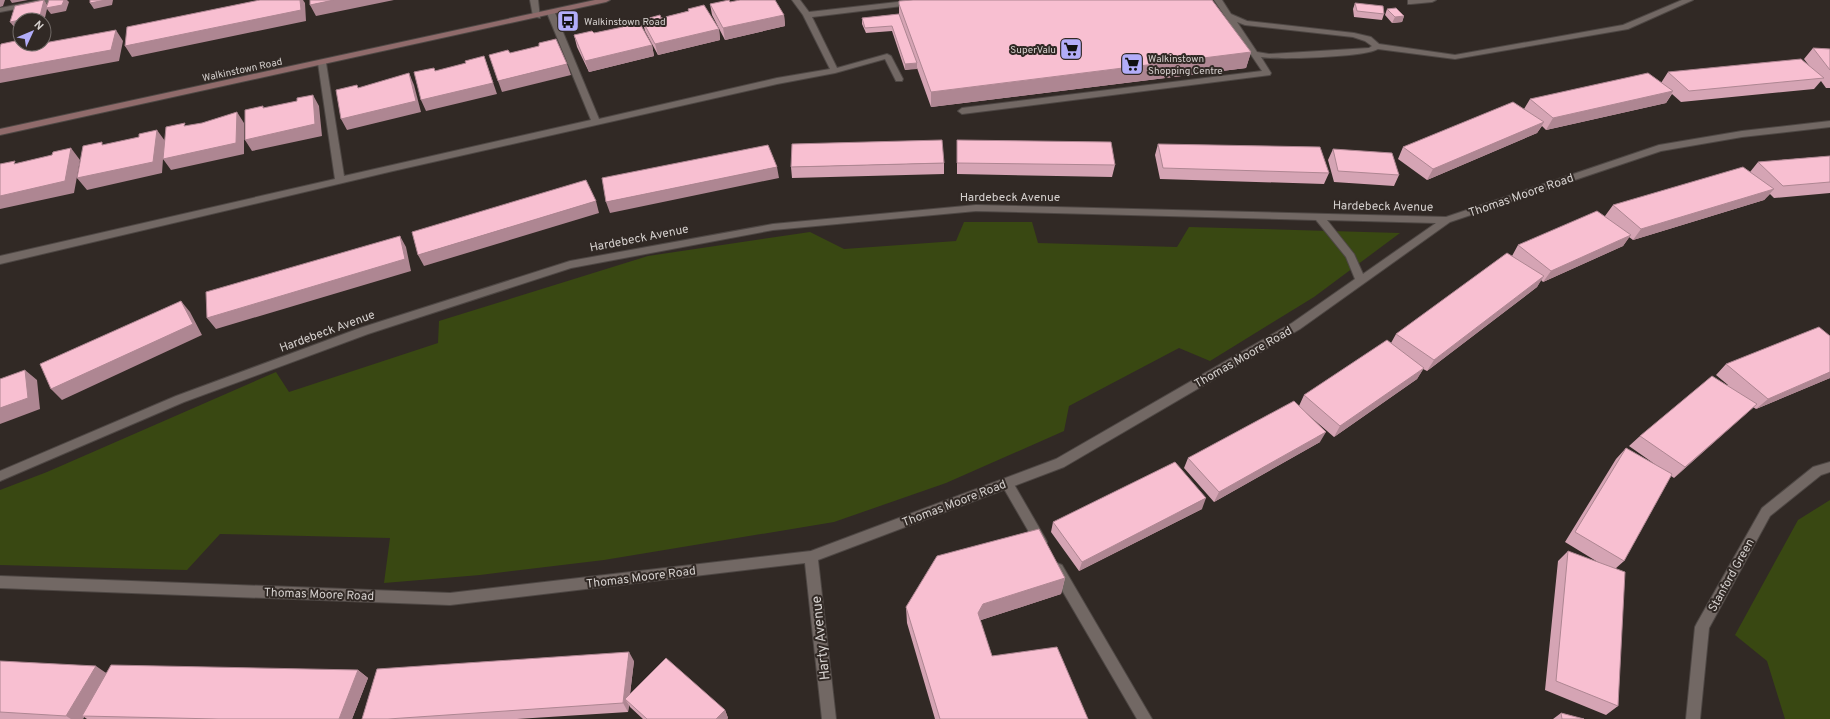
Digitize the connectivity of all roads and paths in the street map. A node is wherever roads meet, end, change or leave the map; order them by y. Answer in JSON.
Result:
{"nodes":[{"id":1,"x":53,"y":0,"type":"edge"},
{"id":2,"x":534,"y":0,"type":"edge"},
{"id":3,"x":606,"y":0,"type":"edge"},
{"id":4,"x":796,"y":0,"type":"edge"},
{"id":5,"x":935,"y":0,"type":"edge"},
{"id":6,"x":1218,"y":0,"type":"edge"},
{"id":7,"x":1432,"y":0,"type":"edge"},
{"id":8,"x":1689,"y":0,"type":"edge"},
{"id":9,"x":1411,"y":2,"type":"dead end"},
{"id":10,"x":0,"y":10,"type":"edge"},
{"id":11,"x":551,"y":13,"type":"junction"},
{"id":12,"x":807,"y":15,"type":"junction"},
{"id":13,"x":1227,"y":15,"type":"junction"},
{"id":14,"x":537,"y":16,"type":"junction"},
{"id":15,"x":1376,"y":46,"type":"junction"},
{"id":16,"x":1253,"y":54,"type":"junction"},
{"id":17,"x":322,"y":63,"type":"junction"},
{"id":18,"x":835,"y":71,"type":"junction"},
{"id":19,"x":899,"y":79,"type":"dead end"},
{"id":20,"x":962,"y":111,"type":"edge"},
{"id":21,"x":596,"y":122,"type":"junction"},
{"id":22,"x":1830,"y":124,"type":"edge"},
{"id":23,"x":0,"y":132,"type":"edge"},
{"id":24,"x":340,"y":180,"type":"junction"},
{"id":25,"x":1319,"y":217,"type":"junction"},
{"id":26,"x":1447,"y":220,"type":"junction"},
{"id":27,"x":0,"y":260,"type":"edge"},
{"id":28,"x":1361,"y":281,"type":"junction"},
{"id":29,"x":1830,"y":467,"type":"edge"},
{"id":30,"x":0,"y":476,"type":"edge"},
{"id":31,"x":1007,"y":483,"type":"junction"},
{"id":32,"x":811,"y":557,"type":"junction"},
{"id":33,"x":0,"y":582,"type":"edge"},
{"id":34,"x":829,"y":719,"type":"edge"},
{"id":35,"x":1145,"y":719,"type":"edge"},
{"id":36,"x":1693,"y":719,"type":"edge"}],
"edges":[{"from":1,"to":10,"type":"street"},
{"from":2,"to":14,"type":"street"},
{"from":3,"to":11,"type":"main road","name":"Walkinstown Road"},
{"from":4,"to":12,"type":"street"},
{"from":5,"to":12,"type":"street"},
{"from":6,"to":13,"type":"street"},
{"from":7,"to":9,"type":"street"},
{"from":8,"to":15,"type":"street"},
{"from":11,"to":14,"type":"main road","name":"Walkinstown Road"},
{"from":11,"to":21,"type":"street"},
{"from":12,"to":18,"type":"street"},
{"from":13,"to":15,"type":"street"},
{"from":13,"to":16,"type":"street"},
{"from":14,"to":17,"type":"main road","name":"Walkinstown Road"},
{"from":15,"to":16,"type":"street"},
{"from":16,"to":20,"type":"street"},
{"from":17,"to":23,"type":"main road","name":"Walkinstown Road"},
{"from":17,"to":24,"type":"street"},
{"from":18,"to":19,"type":"street"},
{"from":18,"to":21,"type":"street"},
{"from":21,"to":24,"type":"street"},
{"from":22,"to":26,"type":"street","name":"Thomas Moore Road"},
{"from":24,"to":27,"type":"street"},
{"from":25,"to":26,"type":"street","name":"Hardebeck Avenue"},
{"from":25,"to":28,"type":"street","name":"Hardebeck Avenue"},
{"from":25,"to":30,"type":"street","name":"Hardebeck Avenue"},
{"from":26,"to":28,"type":"street","name":"Thomas Moore Road"},
{"from":28,"to":31,"type":"street","name":"Thomas Moore Road"},
{"from":29,"to":36,"type":"street","name":"Stanford Green"},
{"from":31,"to":32,"type":"street","name":"Thomas Moore Road"},
{"from":31,"to":35,"type":"street"},
{"from":32,"to":33,"type":"street","name":"Thomas Moore Road"},
{"from":32,"to":34,"type":"street","name":"Harty Avenue"}]}
